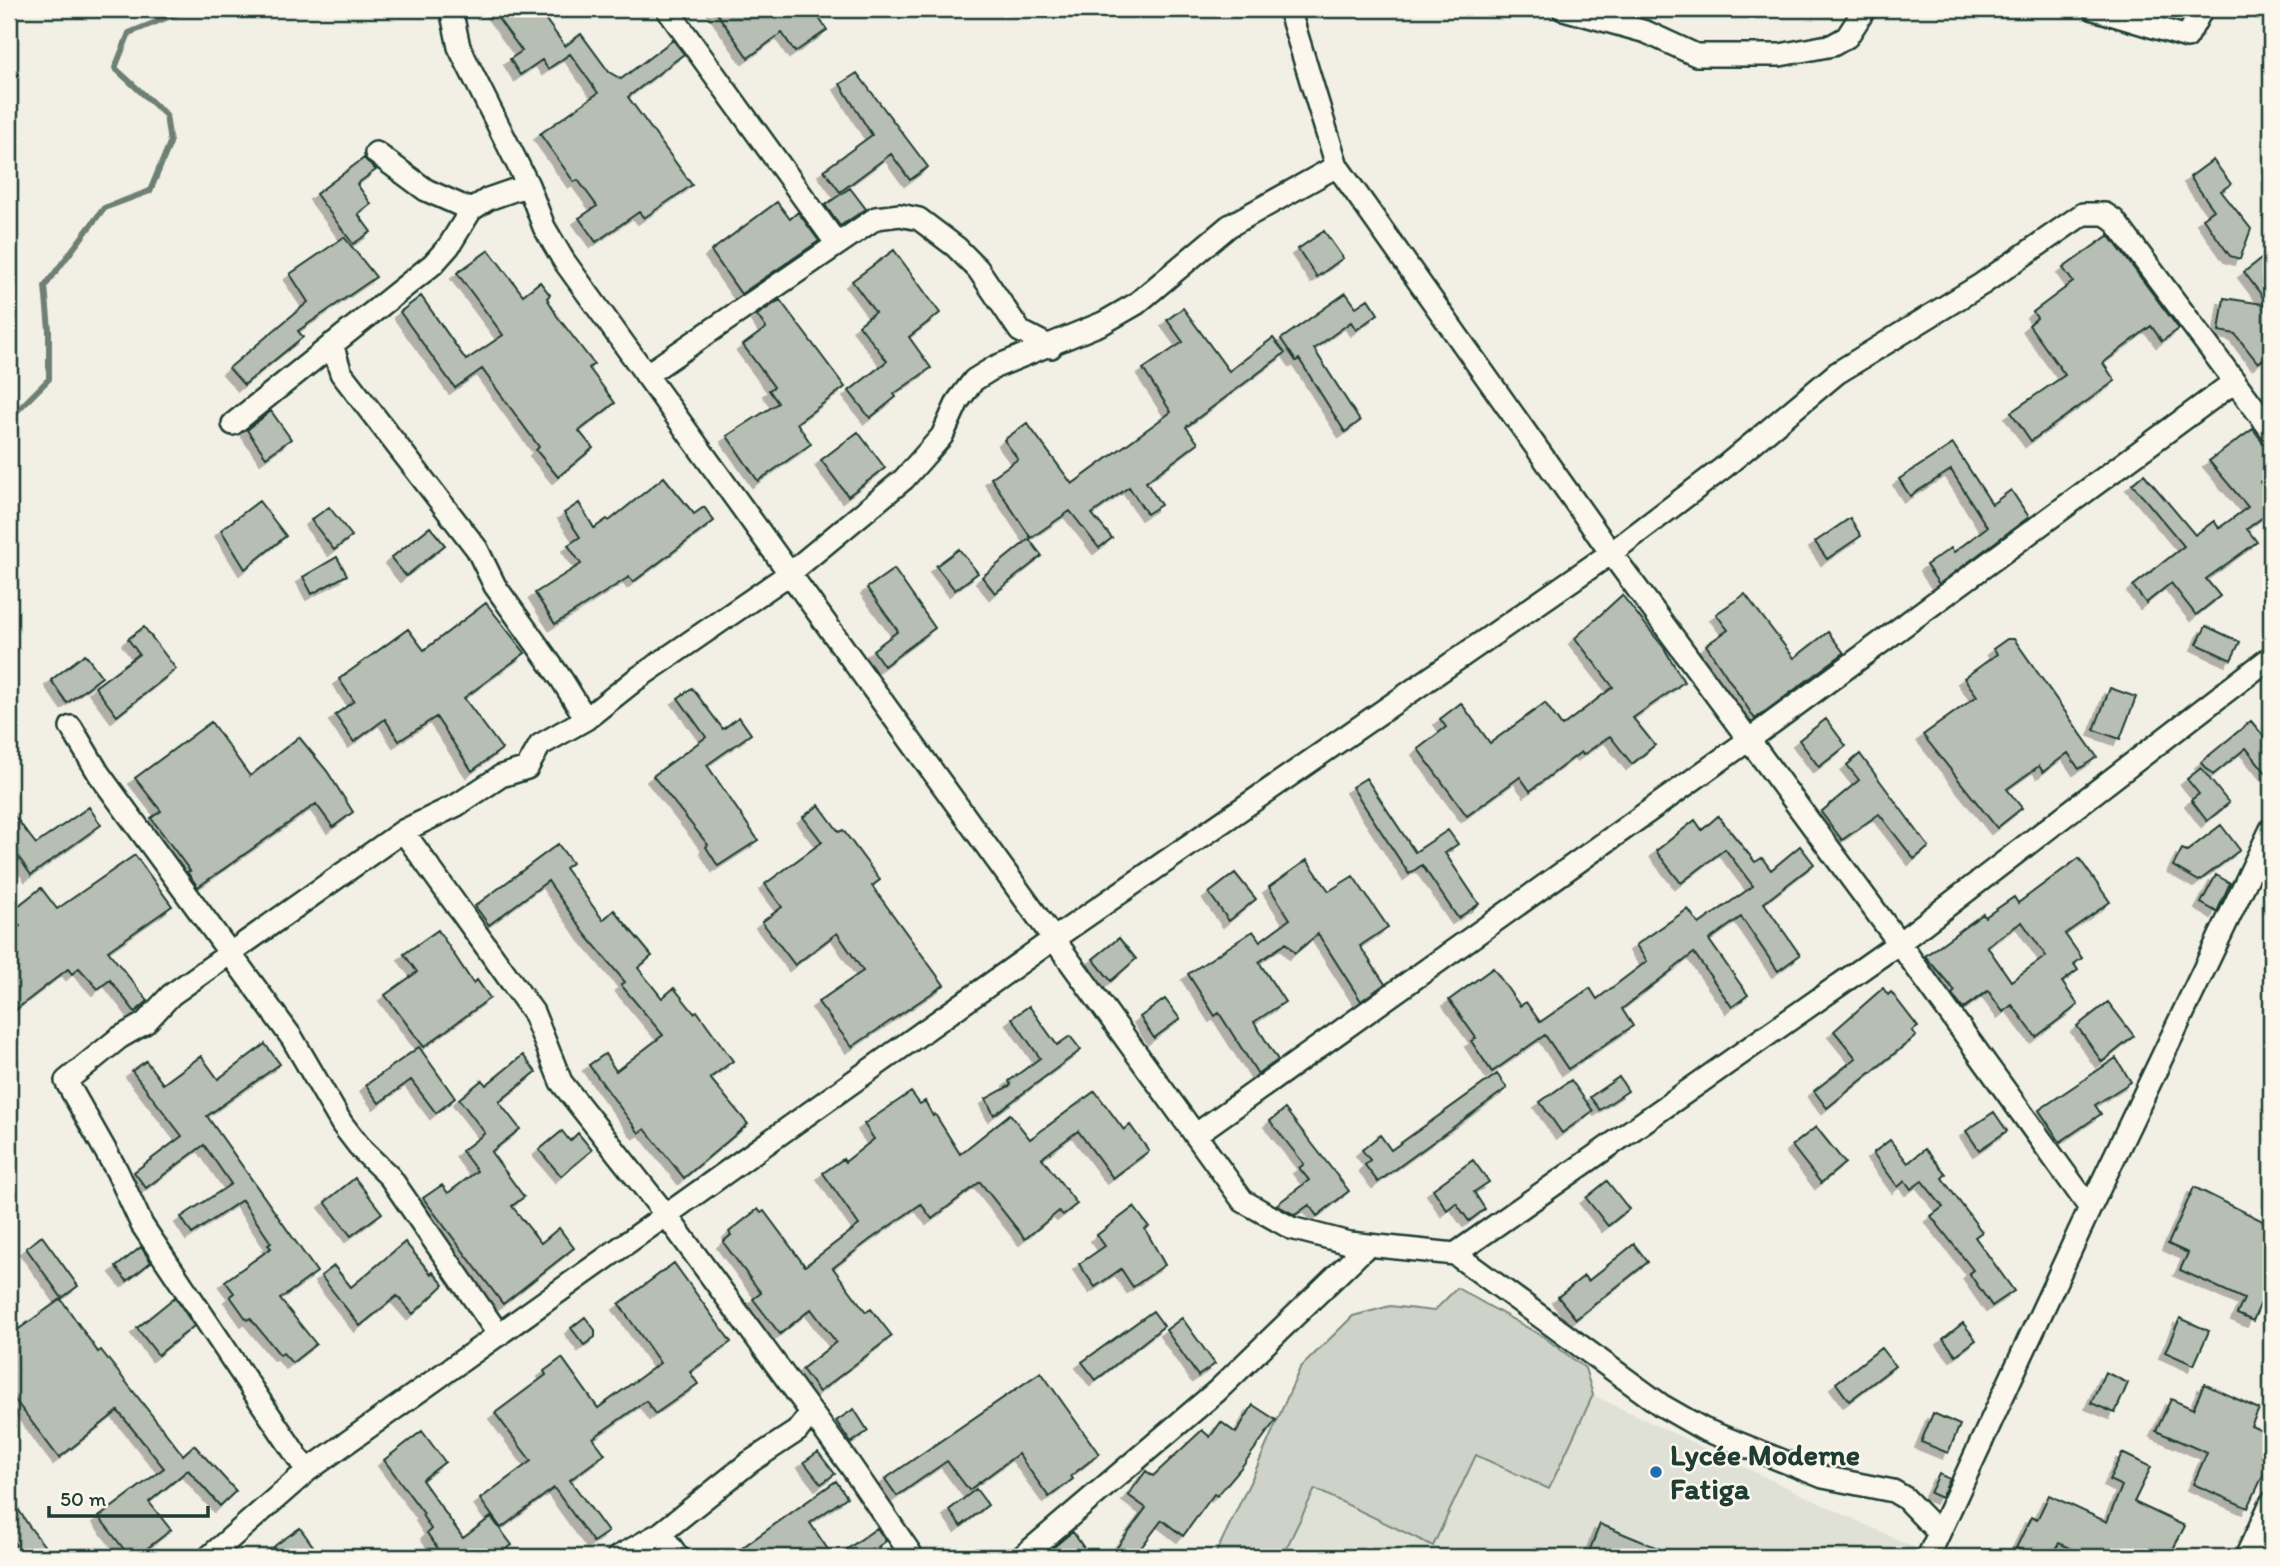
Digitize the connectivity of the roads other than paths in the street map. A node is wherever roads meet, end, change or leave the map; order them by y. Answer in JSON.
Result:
{"nodes":[{"id":1,"x":451,"y":9,"type":"edge"},
{"id":2,"x":667,"y":9,"type":"edge"},
{"id":3,"x":1289,"y":9,"type":"edge"},
{"id":4,"x":1563,"y":9,"type":"edge"},
{"id":5,"x":1866,"y":9,"type":"edge"},
{"id":6,"x":2094,"y":9,"type":"edge"},
{"id":7,"x":2203,"y":9,"type":"edge"},
{"id":8,"x":376,"y":153,"type":"dead end"},
{"id":9,"x":1337,"y":166,"type":"junction"},
{"id":10,"x":528,"y":185,"type":"junction"},
{"id":11,"x":471,"y":210,"type":"junction"},
{"id":12,"x":837,"y":244,"type":"junction"},
{"id":13,"x":332,"y":344,"type":"junction"},
{"id":14,"x":1051,"y":346,"type":"junction"},
{"id":15,"x":646,"y":375,"type":"junction"},
{"id":16,"x":2234,"y":382,"type":"junction"},
{"id":17,"x":233,"y":424,"type":"dead end"},
{"id":18,"x":2271,"y":430,"type":"edge"},
{"id":19,"x":1611,"y":553,"type":"junction"},
{"id":20,"x":789,"y":574,"type":"junction"},
{"id":21,"x":2271,"y":657,"type":"edge"},
{"id":22,"x":586,"y":719,"type":"junction"},
{"id":23,"x":71,"y":727,"type":"dead end"},
{"id":24,"x":1750,"y":739,"type":"junction"},
{"id":25,"x":2271,"y":829,"type":"edge"},
{"id":26,"x":403,"y":831,"type":"junction"},
{"id":27,"x":1052,"y":940,"type":"junction"},
{"id":28,"x":1899,"y":943,"type":"junction"},
{"id":29,"x":230,"y":956,"type":"junction"},
{"id":30,"x":1195,"y":1135,"type":"junction"},
{"id":31,"x":2090,"y":1208,"type":"junction"},
{"id":32,"x":666,"y":1215,"type":"junction"},
{"id":33,"x":1368,"y":1245,"type":"junction"},
{"id":34,"x":1455,"y":1254,"type":"junction"},
{"id":35,"x":499,"y":1335,"type":"junction"},
{"id":36,"x":811,"y":1413,"type":"junction"},
{"id":37,"x":307,"y":1471,"type":"junction"},
{"id":38,"x":2271,"y":1503,"type":"edge"},
{"id":39,"x":661,"y":1533,"type":"junction"},
{"id":40,"x":1939,"y":1533,"type":"junction"},
{"id":41,"x":209,"y":1557,"type":"edge"},
{"id":42,"x":618,"y":1557,"type":"edge"},
{"id":43,"x":678,"y":1557,"type":"edge"},
{"id":44,"x":913,"y":1557,"type":"edge"},
{"id":45,"x":1022,"y":1557,"type":"edge"},
{"id":46,"x":1928,"y":1557,"type":"edge"},
{"id":47,"x":2246,"y":1557,"type":"edge"}],
"edges":[{"from":1,"to":10,"type":"street"},
{"from":2,"to":12,"type":"street"},
{"from":3,"to":9,"type":"street"},
{"from":4,"to":5,"type":"street"},
{"from":6,"to":7,"type":"street"},
{"from":8,"to":11,"type":"street"},
{"from":9,"to":14,"type":"street"},
{"from":9,"to":19,"type":"street"},
{"from":10,"to":11,"type":"street"},
{"from":10,"to":15,"type":"street"},
{"from":11,"to":13,"type":"street"},
{"from":12,"to":14,"type":"street"},
{"from":12,"to":15,"type":"street"},
{"from":13,"to":17,"type":"street"},
{"from":13,"to":22,"type":"street"},
{"from":14,"to":20,"type":"street"},
{"from":15,"to":20,"type":"street"},
{"from":16,"to":18,"type":"street"},
{"from":16,"to":19,"type":"street"},
{"from":16,"to":24,"type":"street"},
{"from":19,"to":24,"type":"street"},
{"from":19,"to":27,"type":"street"},
{"from":20,"to":22,"type":"street"},
{"from":20,"to":27,"type":"street"},
{"from":21,"to":28,"type":"street"},
{"from":22,"to":26,"type":"street"},
{"from":23,"to":29,"type":"street"},
{"from":24,"to":28,"type":"street"},
{"from":24,"to":30,"type":"street"},
{"from":25,"to":31,"type":"street"},
{"from":26,"to":29,"type":"street"},
{"from":26,"to":32,"type":"street"},
{"from":27,"to":30,"type":"street"},
{"from":27,"to":32,"type":"street"},
{"from":28,"to":31,"type":"street"},
{"from":28,"to":34,"type":"street"},
{"from":29,"to":35,"type":"street"},
{"from":29,"to":37,"type":"street"},
{"from":30,"to":33,"type":"street"},
{"from":31,"to":40,"type":"street"},
{"from":32,"to":35,"type":"street"},
{"from":32,"to":36,"type":"street"},
{"from":33,"to":34,"type":"street"},
{"from":33,"to":45,"type":"street"},
{"from":34,"to":40,"type":"street"},
{"from":35,"to":37,"type":"street"},
{"from":36,"to":39,"type":"street"},
{"from":36,"to":44,"type":"street"},
{"from":37,"to":41,"type":"street"},
{"from":38,"to":47,"type":"street"},
{"from":39,"to":42,"type":"street"},
{"from":39,"to":43,"type":"street"},
{"from":40,"to":46,"type":"street"}]}
